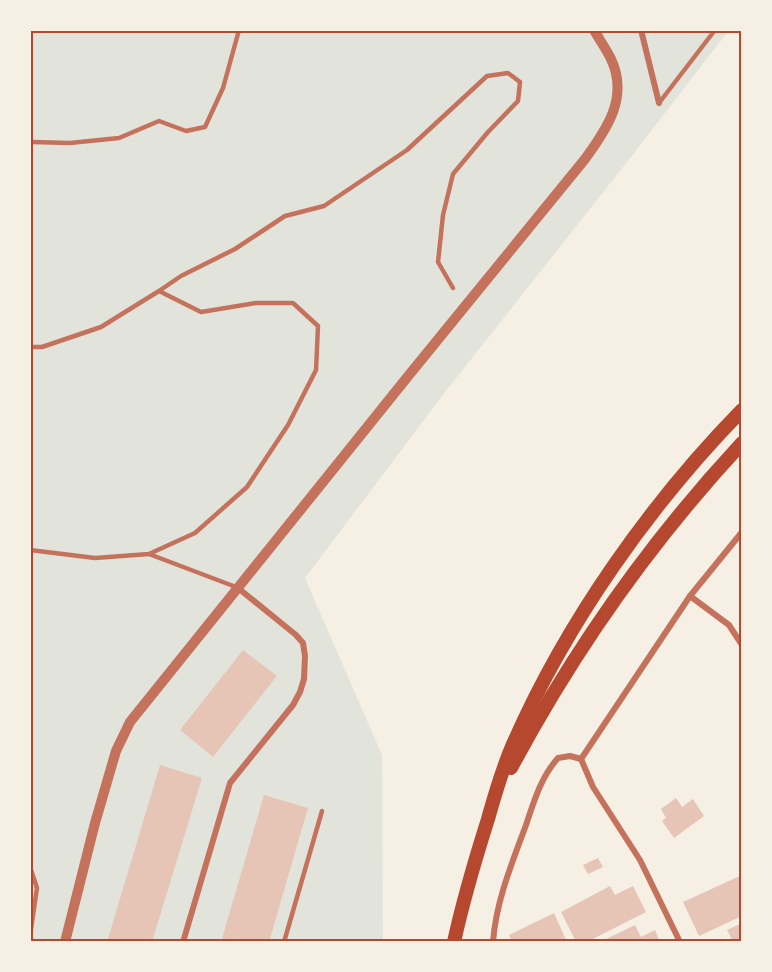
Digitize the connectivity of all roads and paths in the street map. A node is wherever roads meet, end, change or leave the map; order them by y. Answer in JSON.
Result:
{"nodes":[{"id":1,"x":239,"y":30,"type":"edge"},
{"id":2,"x":594,"y":30,"type":"edge"},
{"id":3,"x":640,"y":30,"type":"edge"},
{"id":4,"x":715,"y":30,"type":"edge"},
{"id":5,"x":658,"y":103,"type":"joint"},
{"id":6,"x":30,"y":136,"type":"edge"},
{"id":7,"x":31,"y":143,"type":"edge"},
{"id":8,"x":453,"y":288,"type":"dead end"},
{"id":9,"x":159,"y":291,"type":"junction"},
{"id":10,"x":30,"y":346,"type":"edge"},
{"id":11,"x":742,"y":411,"type":"edge"},
{"id":12,"x":742,"y":443,"type":"edge"},
{"id":13,"x":742,"y":532,"type":"edge"},
{"id":14,"x":30,"y":550,"type":"edge"},
{"id":15,"x":149,"y":554,"type":"junction"},
{"id":16,"x":238,"y":588,"type":"junction"},
{"id":17,"x":690,"y":596,"type":"junction"},
{"id":18,"x":742,"y":645,"type":"edge"},
{"id":19,"x":580,"y":759,"type":"junction"},
{"id":20,"x":492,"y":804,"type":"junction"},
{"id":21,"x":322,"y":811,"type":"dead end"},
{"id":22,"x":30,"y":867,"type":"edge"},
{"id":23,"x":30,"y":936,"type":"edge"},
{"id":24,"x":65,"y":942,"type":"edge"},
{"id":25,"x":183,"y":942,"type":"edge"},
{"id":26,"x":284,"y":942,"type":"edge"},
{"id":27,"x":454,"y":942,"type":"edge"},
{"id":28,"x":493,"y":942,"type":"edge"},
{"id":29,"x":680,"y":942,"type":"edge"}],
"edges":[{"from":1,"to":7,"type":"lane"},
{"from":2,"to":16,"type":"street"},
{"from":3,"to":5,"type":"street"},
{"from":4,"to":5,"type":"lane"},
{"from":6,"to":7,"type":"lane"},
{"from":8,"to":9,"type":"lane"},
{"from":9,"to":10,"type":"lane"},
{"from":9,"to":15,"type":"lane"},
{"from":11,"to":20,"type":"highway"},
{"from":12,"to":20,"type":"highway"},
{"from":13,"to":17,"type":"street"},
{"from":14,"to":15,"type":"lane"},
{"from":15,"to":16,"type":"lane"},
{"from":16,"to":24,"type":"street"},
{"from":16,"to":25,"type":"street"},
{"from":17,"to":18,"type":"street"},
{"from":17,"to":19,"type":"street"},
{"from":19,"to":28,"type":"street"},
{"from":19,"to":29,"type":"street"},
{"from":20,"to":27,"type":"highway"},
{"from":21,"to":26,"type":"lane"},
{"from":22,"to":23,"type":"lane"}]}
